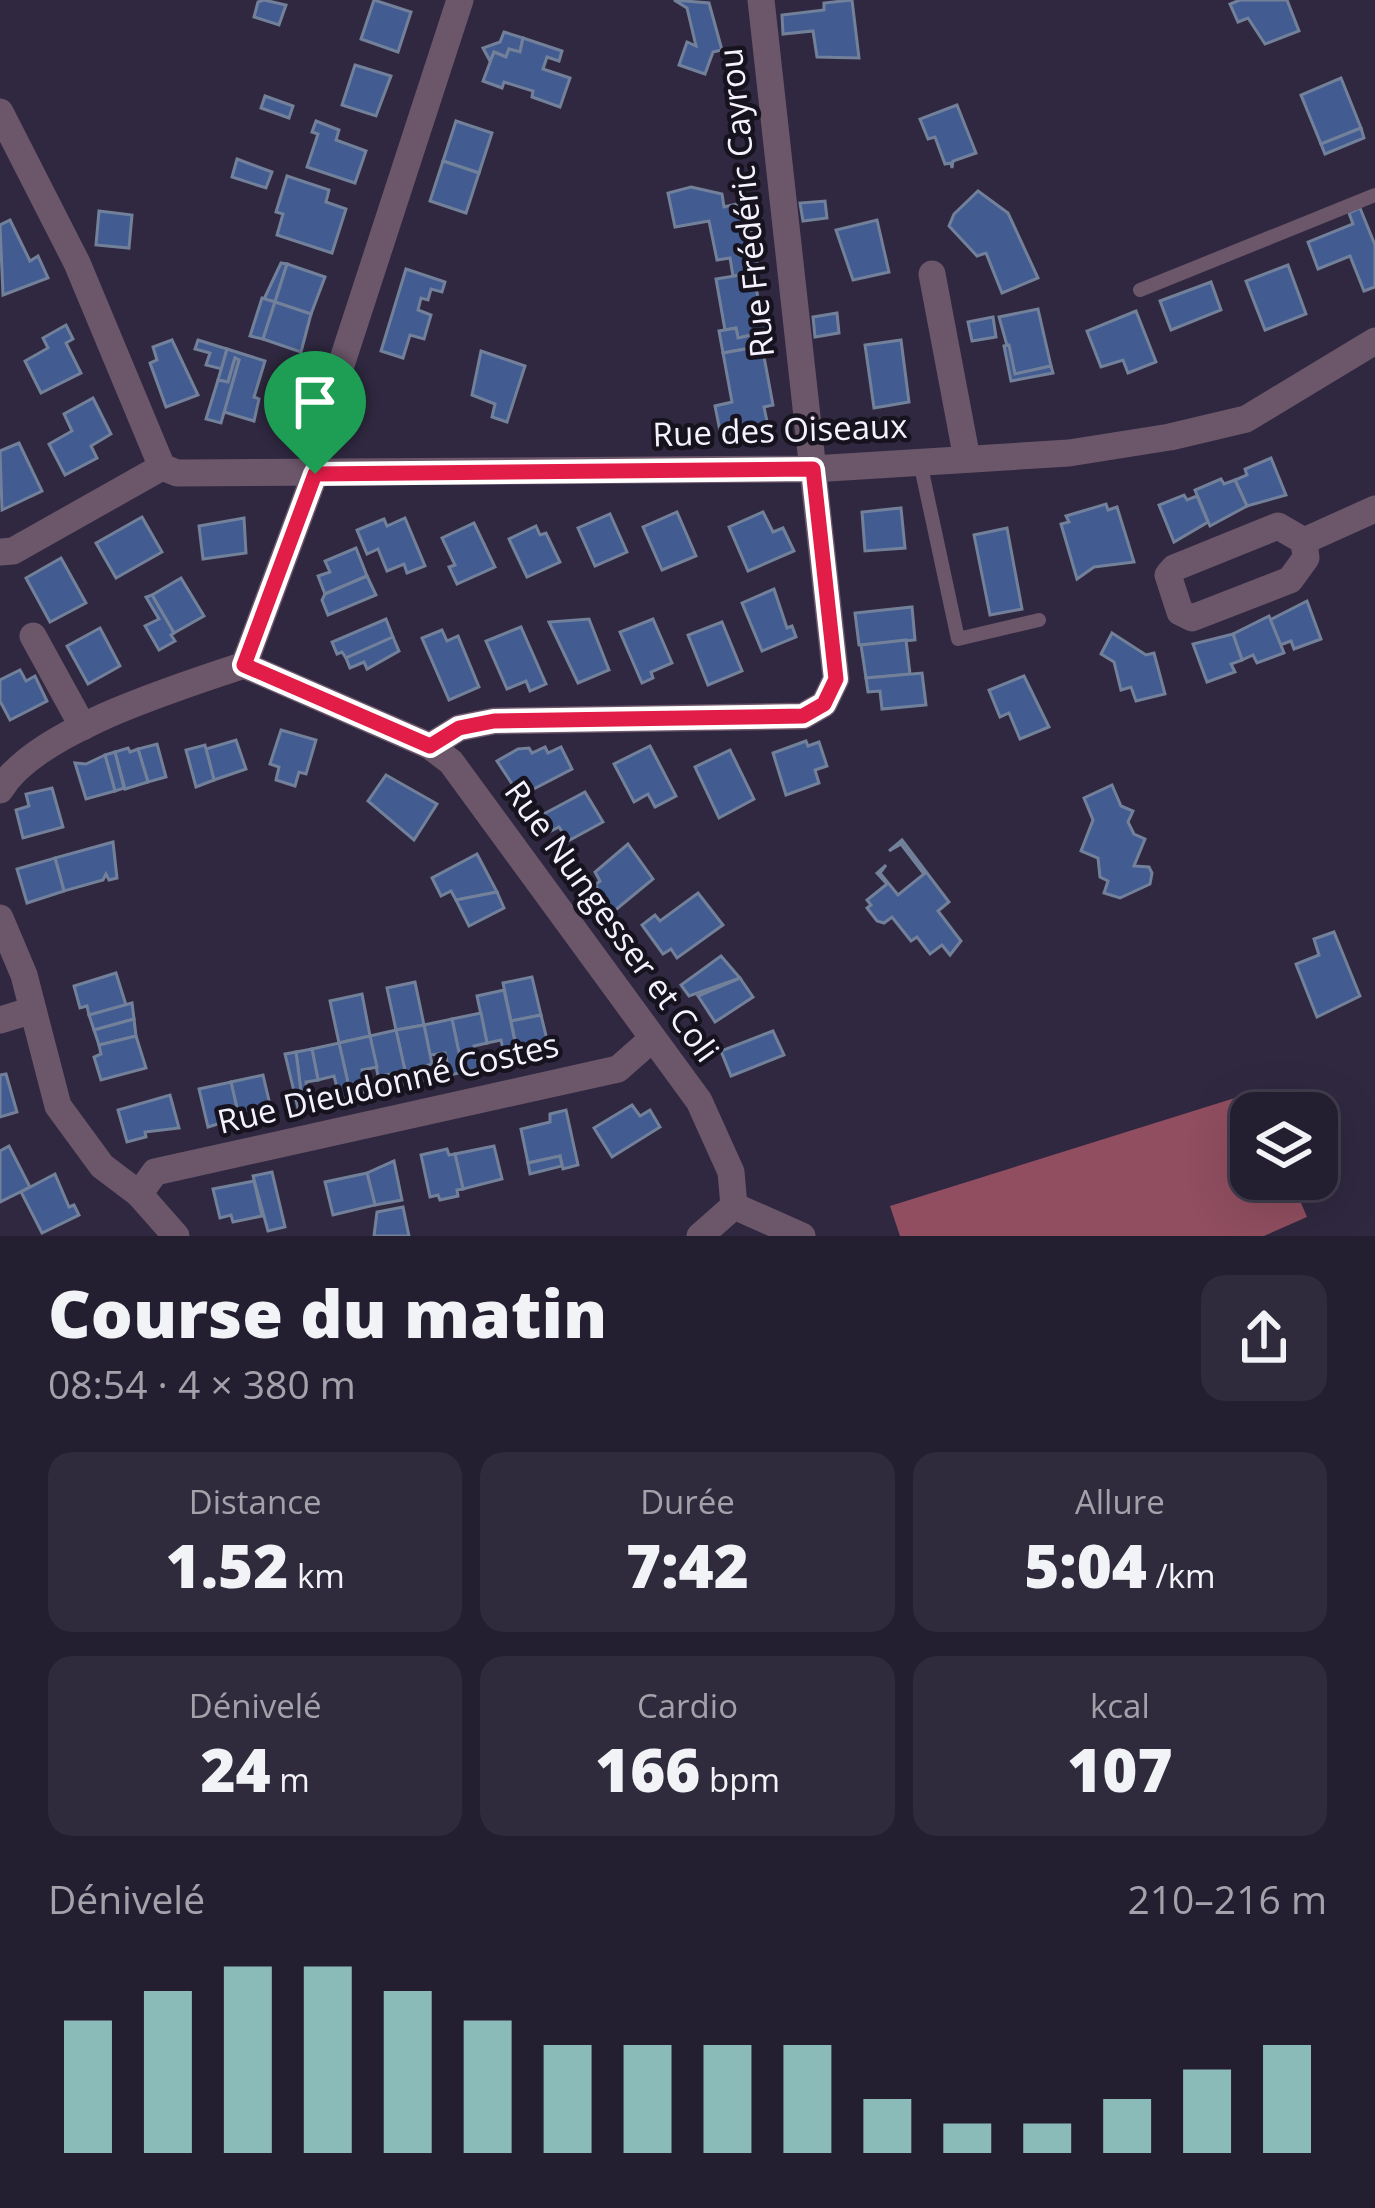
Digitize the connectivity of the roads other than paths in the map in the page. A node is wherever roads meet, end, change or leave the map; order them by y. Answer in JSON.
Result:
{"nodes":[{"id":1,"x":460,"y":0,"type":"edge"},
{"id":2,"x":761,"y":0,"type":"edge"},
{"id":3,"x":0,"y":112,"type":"edge"},
{"id":4,"x":1375,"y":195,"type":"edge"},
{"id":5,"x":932,"y":274,"type":"dead end"},
{"id":6,"x":1140,"y":290,"type":"dead end"},
{"id":7,"x":1375,"y":341,"type":"edge"},
{"id":8,"x":967,"y":459,"type":"junction"},
{"id":9,"x":920,"y":462,"type":"junction"},
{"id":10,"x":162,"y":467,"type":"junction"},
{"id":11,"x":813,"y":469,"type":"junction"},
{"id":12,"x":315,"y":474,"type":"junction"},
{"id":13,"x":1375,"y":509,"type":"edge"},
{"id":14,"x":1304,"y":542,"type":"junction"},
{"id":15,"x":0,"y":552,"type":"edge"},
{"id":16,"x":1039,"y":620,"type":"dead end"},
{"id":17,"x":33,"y":636,"type":"dead end"},
{"id":18,"x":244,"y":665,"type":"junction"},
{"id":19,"x":83,"y":727,"type":"junction"},
{"id":20,"x":430,"y":746,"type":"junction"},
{"id":21,"x":0,"y":790,"type":"edge"},
{"id":22,"x":0,"y":918,"type":"edge"},
{"id":23,"x":7,"y":948,"type":"edge"},
{"id":24,"x":33,"y":1010,"type":"junction"},
{"id":25,"x":0,"y":1020,"type":"edge"},
{"id":26,"x":652,"y":1039,"type":"junction"},
{"id":27,"x":139,"y":1194,"type":"junction"},
{"id":28,"x":734,"y":1206,"type":"junction"},
{"id":29,"x":176,"y":1236,"type":"edge"},
{"id":30,"x":700,"y":1236,"type":"edge"},
{"id":31,"x":802,"y":1236,"type":"edge"}],
"edges":[{"from":1,"to":12,"type":"street"},
{"from":2,"to":11,"type":"street","name":"Rue Frédéric Cayrou"},
{"from":3,"to":10,"type":"street"},
{"from":4,"to":6,"type":"lane"},
{"from":5,"to":8,"type":"street"},
{"from":7,"to":8,"type":"street","name":"Rue des Oiseaux"},
{"from":8,"to":9,"type":"street","name":"Rue des Oiseaux"},
{"from":9,"to":11,"type":"street","name":"Rue des Oiseaux"},
{"from":9,"to":16,"type":"lane"},
{"from":10,"to":12,"type":"street","name":"Rue des Oiseaux"},
{"from":10,"to":15,"type":"street"},
{"from":11,"to":12,"type":"street","name":"Rue des Oiseaux"},
{"from":11,"to":20,"type":"street","name":"Rue Frédéric Cayrou"},
{"from":12,"to":18,"type":"street"},
{"from":13,"to":14,"type":"street"},
{"from":14,"to":14,"type":"street"},
{"from":17,"to":19,"type":"street"},
{"from":18,"to":19,"type":"street"},
{"from":18,"to":20,"type":"street","name":"Rue Nungesser et Coli"},
{"from":19,"to":21,"type":"street"},
{"from":20,"to":26,"type":"street","name":"Rue Nungesser et Coli"},
{"from":22,"to":23,"type":"street"},
{"from":23,"to":24,"type":"street"},
{"from":24,"to":25,"type":"street"},
{"from":24,"to":27,"type":"street"},
{"from":26,"to":27,"type":"street","name":"Rue Dieudonné Costes"},
{"from":26,"to":28,"type":"street","name":"Rue Nungesser et Coli"},
{"from":27,"to":29,"type":"street"},
{"from":28,"to":30,"type":"street"},
{"from":28,"to":31,"type":"street"}]}
